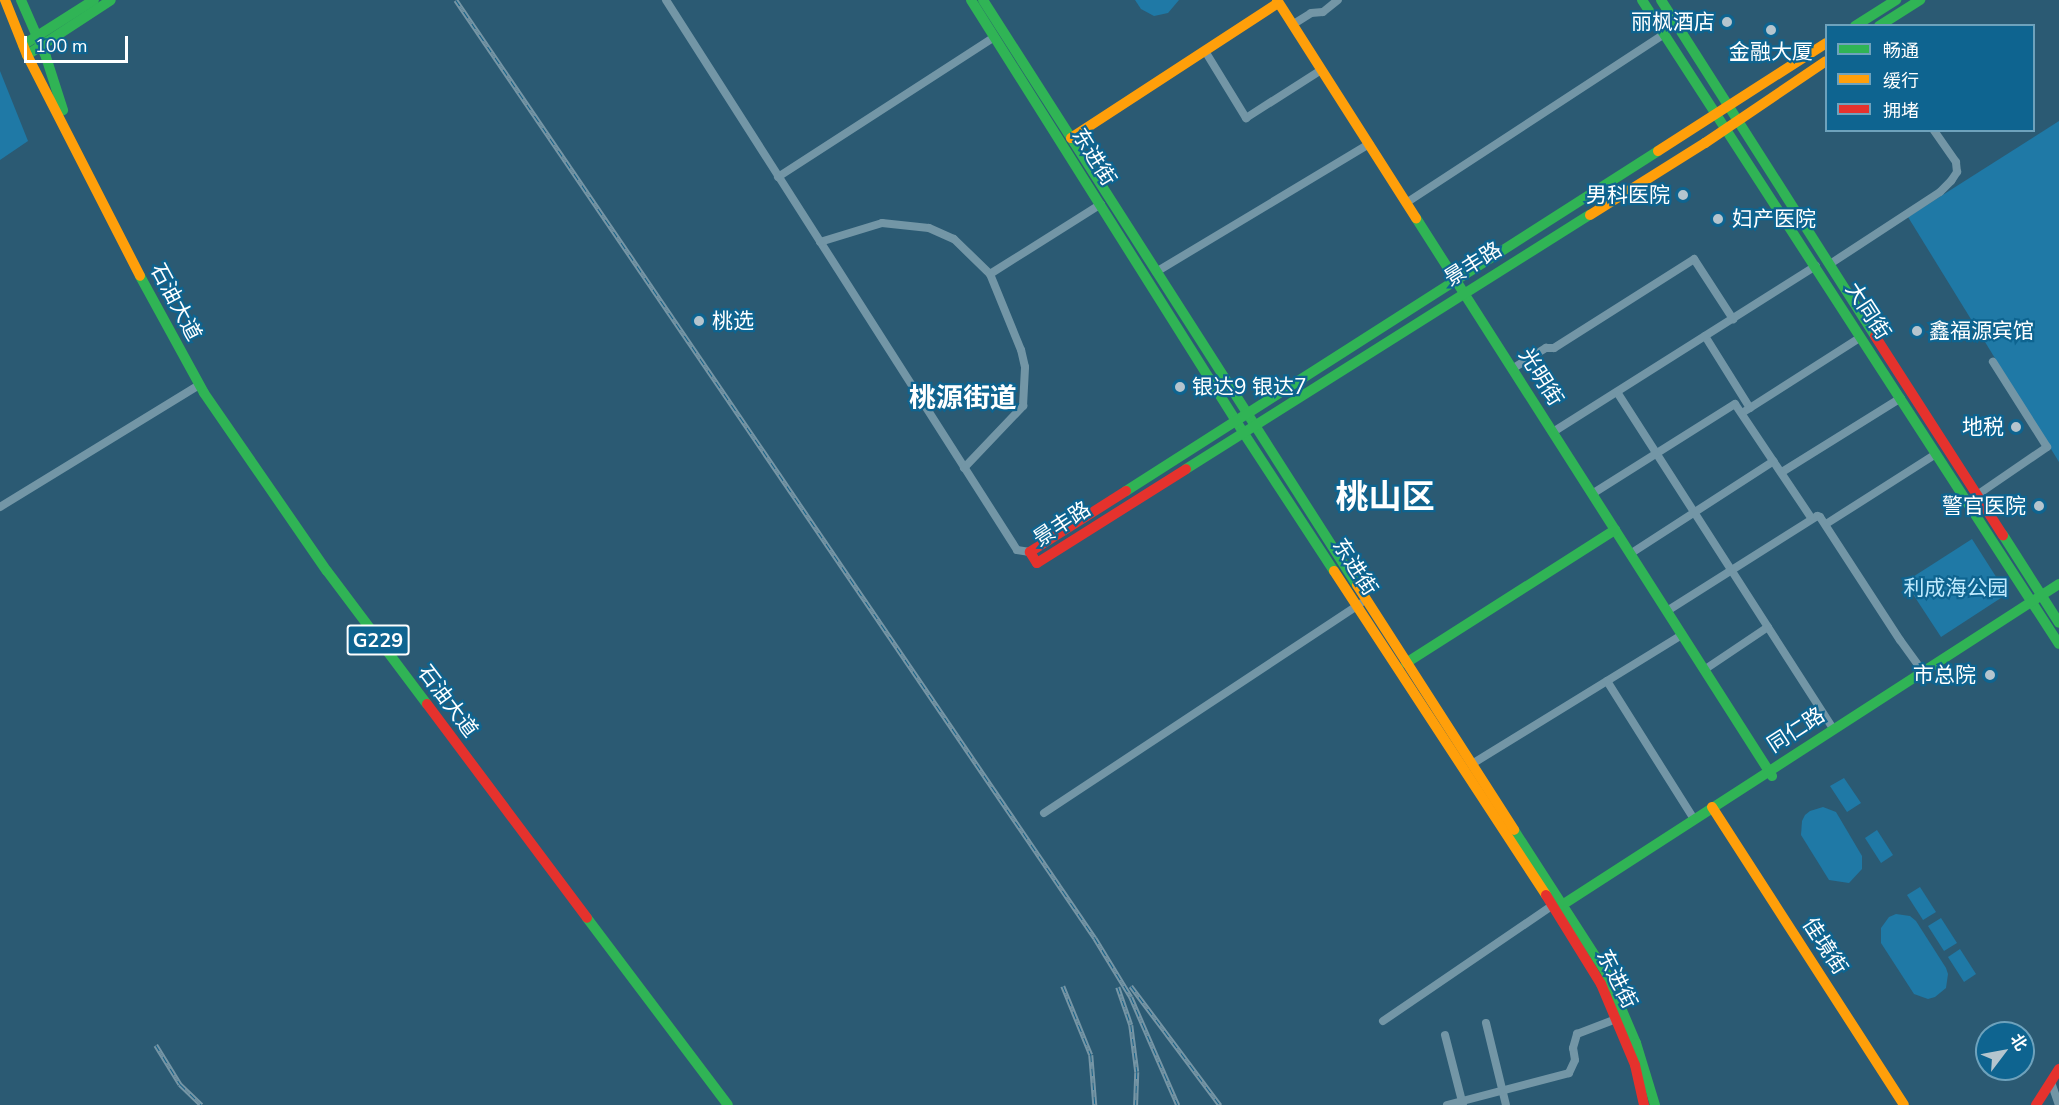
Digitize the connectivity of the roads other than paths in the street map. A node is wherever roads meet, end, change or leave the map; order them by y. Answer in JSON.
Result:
{"nodes":[{"id":1,"x":5,"y":0,"type":"edge"},
{"id":2,"x":21,"y":0,"type":"edge"},
{"id":3,"x":94,"y":0,"type":"edge"},
{"id":4,"x":111,"y":0,"type":"edge"},
{"id":5,"x":666,"y":0,"type":"edge"},
{"id":6,"x":971,"y":0,"type":"edge"},
{"id":7,"x":983,"y":0,"type":"edge"},
{"id":8,"x":1338,"y":0,"type":"edge"},
{"id":9,"x":1642,"y":0,"type":"edge"},
{"id":10,"x":1661,"y":0,"type":"edge"},
{"id":11,"x":1896,"y":0,"type":"edge"},
{"id":12,"x":1920,"y":0,"type":"edge"},
{"id":13,"x":1278,"y":1,"type":"edge"},
{"id":14,"x":1858,"y":24,"type":"edge"},
{"id":15,"x":1882,"y":24,"type":"edge"},
{"id":16,"x":1292,"y":25,"type":"junction"},
{"id":17,"x":1664,"y":34,"type":"junction"},
{"id":18,"x":994,"y":37,"type":"junction"},
{"id":19,"x":38,"y":41,"type":"junction"},
{"id":20,"x":1825,"y":45,"type":"edge"},
{"id":21,"x":25,"y":50,"type":"junction"},
{"id":22,"x":1204,"y":51,"type":"junction"},
{"id":23,"x":1825,"y":62,"type":"edge"},
{"id":24,"x":1321,"y":70,"type":"junction"},
{"id":25,"x":1728,"y":105,"type":"junction"},
{"id":26,"x":1716,"y":112,"type":"junction"},
{"id":27,"x":1738,"y":120,"type":"junction"},
{"id":28,"x":1726,"y":129,"type":"junction"},
{"id":29,"x":1935,"y":132,"type":"edge"},
{"id":30,"x":1071,"y":138,"type":"junction"},
{"id":31,"x":1369,"y":144,"type":"junction"},
{"id":32,"x":75,"y":146,"type":"junction"},
{"id":33,"x":778,"y":177,"type":"junction"},
{"id":34,"x":1406,"y":203,"type":"junction"},
{"id":35,"x":1101,"y":204,"type":"junction"},
{"id":36,"x":820,"y":242,"type":"junction"},
{"id":37,"x":1830,"y":264,"type":"junction"},
{"id":38,"x":1816,"y":266,"type":"junction"},
{"id":39,"x":1156,"y":272,"type":"junction"},
{"id":40,"x":990,"y":274,"type":"junction"},
{"id":41,"x":1456,"y":282,"type":"junction"},
{"id":42,"x":1464,"y":292,"type":"junction"},
{"id":43,"x":1732,"y":319,"type":"junction"},
{"id":44,"x":1705,"y":336,"type":"junction"},
{"id":45,"x":1861,"y":337,"type":"junction"},
{"id":46,"x":1993,"y":362,"type":"dead end"},
{"id":47,"x":1512,"y":369,"type":"junction"},
{"id":48,"x":199,"y":385,"type":"junction"},
{"id":49,"x":1617,"y":392,"type":"junction"},
{"id":50,"x":1901,"y":398,"type":"junction"},
{"id":51,"x":1750,"y":408,"type":"junction"},
{"id":52,"x":1742,"y":413,"type":"junction"},
{"id":53,"x":1246,"y":415,"type":"junction"},
{"id":54,"x":1236,"y":421,"type":"junction"},
{"id":55,"x":1254,"y":425,"type":"junction"},
{"id":56,"x":1243,"y":432,"type":"junction"},
{"id":57,"x":1553,"y":432,"type":"junction"},
{"id":58,"x":1657,"y":453,"type":"junction"},
{"id":59,"x":1936,"y":454,"type":"junction"},
{"id":60,"x":1774,"y":461,"type":"junction"},
{"id":61,"x":964,"y":468,"type":"junction"},
{"id":62,"x":1782,"y":472,"type":"junction"},
{"id":63,"x":1592,"y":494,"type":"junction"},
{"id":64,"x":1977,"y":495,"type":"junction"},
{"id":65,"x":0,"y":507,"type":"edge"},
{"id":66,"x":1694,"y":511,"type":"junction"},
{"id":67,"x":1812,"y":519,"type":"junction"},
{"id":68,"x":1826,"y":524,"type":"junction"},
{"id":69,"x":1615,"y":530,"type":"junction"},
{"id":70,"x":1030,"y":552,"type":"junction"},
{"id":71,"x":1630,"y":554,"type":"junction"},
{"id":72,"x":1732,"y":569,"type":"junction"},
{"id":73,"x":2059,"y":584,"type":"edge"},
{"id":74,"x":2059,"y":593,"type":"edge"},
{"id":75,"x":2039,"y":602,"type":"junction"},
{"id":76,"x":1362,"y":603,"type":"junction"},
{"id":77,"x":1666,"y":611,"type":"junction"},
{"id":78,"x":2059,"y":622,"type":"edge"},
{"id":79,"x":1768,"y":627,"type":"junction"},
{"id":80,"x":1682,"y":635,"type":"junction"},
{"id":81,"x":2059,"y":644,"type":"edge"},
{"id":82,"x":1406,"y":663,"type":"junction"},
{"id":83,"x":1704,"y":670,"type":"junction"},
{"id":84,"x":1923,"y":672,"type":"junction"},
{"id":85,"x":1607,"y":681,"type":"junction"},
{"id":86,"x":1833,"y":729,"type":"junction"},
{"id":87,"x":1472,"y":764,"type":"junction"},
{"id":88,"x":1770,"y":773,"type":"junction"},
{"id":89,"x":1714,"y":810,"type":"junction"},
{"id":90,"x":1044,"y":813,"type":"dead end"},
{"id":91,"x":1694,"y":819,"type":"junction"},
{"id":92,"x":1559,"y":908,"type":"junction"},
{"id":93,"x":1616,"y":1019,"type":"junction"},
{"id":94,"x":1383,"y":1021,"type":"dead end"},
{"id":95,"x":1486,"y":1023,"type":"dead end"},
{"id":96,"x":1445,"y":1035,"type":"dead end"},
{"id":97,"x":2059,"y":1069,"type":"edge"},
{"id":98,"x":2051,"y":1082,"type":"junction"},
{"id":99,"x":1503,"y":1091,"type":"junction"},
{"id":100,"x":1462,"y":1103,"type":"edge"},
{"id":101,"x":728,"y":1105,"type":"edge"},
{"id":102,"x":1447,"y":1105,"type":"edge"},
{"id":103,"x":1506,"y":1105,"type":"edge"},
{"id":104,"x":1644,"y":1105,"type":"edge"},
{"id":105,"x":1655,"y":1105,"type":"edge"},
{"id":106,"x":1904,"y":1105,"type":"edge"},
{"id":107,"x":2036,"y":1105,"type":"edge"},
{"id":108,"x":2059,"y":1105,"type":"edge"}],
"edges":[{"from":1,"to":21,"type":"main road","name":"石油大道","number":"G229"},
{"from":2,"to":19,"type":"main road","name":"石油大道","number":"G229"},
{"from":3,"to":19,"type":"main road"},
{"from":4,"to":19,"type":"main road"},
{"from":5,"to":33,"type":"street"},
{"from":6,"to":18,"type":"main road","name":"东进街"},
{"from":7,"to":30,"type":"main road","name":"东进街"},
{"from":8,"to":16,"type":"street"},
{"from":9,"to":17,"type":"main road","name":"大同街"},
{"from":10,"to":25,"type":"main road","name":"大同街"},
{"from":11,"to":14,"type":"main road"},
{"from":12,"to":15,"type":"main road"},
{"from":13,"to":16,"type":"main road","name":"光明街"},
{"from":13,"to":22,"type":"main road"},
{"from":16,"to":24,"type":"main road","name":"光明街"},
{"from":17,"to":26,"type":"main road","name":"大同街"},
{"from":17,"to":34,"type":"street"},
{"from":18,"to":33,"type":"street"},
{"from":18,"to":35,"type":"main road","name":"东进街"},
{"from":19,"to":21,"type":"main road"},
{"from":19,"to":32,"type":"main road","name":"石油大道","number":"G229"},
{"from":20,"to":25,"type":"main road","name":"景丰路"},
{"from":21,"to":32,"type":"main road","name":"石油大道","number":"G229"},
{"from":22,"to":24,"type":"street"},
{"from":22,"to":30,"type":"main road"},
{"from":23,"to":27,"type":"main road","name":"景丰路"},
{"from":24,"to":31,"type":"main road","name":"光明街"},
{"from":25,"to":26,"type":"main road","name":"景丰路"},
{"from":25,"to":27,"type":"main road","name":"大同街"},
{"from":26,"to":28,"type":"main road","name":"大同街"},
{"from":26,"to":41,"type":"main road","name":"景丰路"},
{"from":27,"to":28,"type":"main road","name":"景丰路"},
{"from":27,"to":37,"type":"main road","name":"大同街"},
{"from":28,"to":38,"type":"main road","name":"大同街"},
{"from":28,"to":42,"type":"main road","name":"景丰路"},
{"from":29,"to":37,"type":"street"},
{"from":30,"to":39,"type":"main road","name":"东进街"},
{"from":31,"to":34,"type":"main road","name":"光明街"},
{"from":31,"to":39,"type":"street"},
{"from":32,"to":48,"type":"main road","name":"石油大道","number":"G229"},
{"from":33,"to":36,"type":"street"},
{"from":34,"to":41,"type":"main road","name":"光明街"},
{"from":35,"to":40,"type":"street"},
{"from":35,"to":54,"type":"main road","name":"东进街"},
{"from":36,"to":40,"type":"street"},
{"from":36,"to":61,"type":"street"},
{"from":37,"to":64,"type":"main road","name":"大同街"},
{"from":38,"to":43,"type":"street"},
{"from":38,"to":45,"type":"main road","name":"大同街"},
{"from":39,"to":53,"type":"main road","name":"东进街"},
{"from":40,"to":61,"type":"street"},
{"from":41,"to":42,"type":"main road","name":"光明街"},
{"from":41,"to":53,"type":"main road","name":"景丰路"},
{"from":42,"to":47,"type":"main road","name":"光明街"},
{"from":42,"to":55,"type":"main road","name":"景丰路"},
{"from":43,"to":44,"type":"street"},
{"from":43,"to":47,"type":"street"},
{"from":44,"to":49,"type":"street"},
{"from":44,"to":51,"type":"street"},
{"from":45,"to":50,"type":"main road","name":"大同街"},
{"from":45,"to":51,"type":"street"},
{"from":46,"to":64,"type":"street"},
{"from":47,"to":57,"type":"main road","name":"光明街"},
{"from":48,"to":65,"type":"street"},
{"from":48,"to":101,"type":"main road","name":"石油大道","number":"G229"},
{"from":49,"to":57,"type":"street"},
{"from":49,"to":58,"type":"street"},
{"from":50,"to":59,"type":"main road","name":"大同街"},
{"from":50,"to":62,"type":"street"},
{"from":51,"to":52,"type":"street"},
{"from":52,"to":58,"type":"street"},
{"from":52,"to":60,"type":"street"},
{"from":53,"to":54,"type":"main road","name":"景丰路"},
{"from":53,"to":55,"type":"main road","name":"东进街"},
{"from":54,"to":56,"type":"main road","name":"东进街"},
{"from":54,"to":70,"type":"main road","name":"景丰路"},
{"from":55,"to":56,"type":"main road","name":"景丰路"},
{"from":55,"to":76,"type":"main road","name":"东进街"},
{"from":56,"to":70,"type":"main road","name":"景丰路"},
{"from":56,"to":76,"type":"main road","name":"东进街"},
{"from":57,"to":63,"type":"main road","name":"光明街"},
{"from":58,"to":63,"type":"street"},
{"from":58,"to":66,"type":"street"},
{"from":59,"to":68,"type":"street"},
{"from":59,"to":75,"type":"main road","name":"大同街"},
{"from":60,"to":62,"type":"street"},
{"from":60,"to":66,"type":"street"},
{"from":61,"to":70,"type":"street"},
{"from":62,"to":67,"type":"street"},
{"from":63,"to":69,"type":"main road","name":"光明街"},
{"from":64,"to":75,"type":"main road","name":"大同街"},
{"from":66,"to":71,"type":"street"},
{"from":66,"to":72,"type":"street"},
{"from":67,"to":68,"type":"street"},
{"from":67,"to":72,"type":"street"},
{"from":68,"to":84,"type":"street"},
{"from":69,"to":71,"type":"main road","name":"光明街"},
{"from":69,"to":82,"type":"main road"},
{"from":71,"to":77,"type":"main road","name":"光明街"},
{"from":72,"to":77,"type":"street"},
{"from":72,"to":79,"type":"street"},
{"from":73,"to":75,"type":"main road","name":"同仁路"},
{"from":74,"to":75,"type":"main road","name":"同仁路"},
{"from":75,"to":78,"type":"main road","name":"大同街"},
{"from":75,"to":81,"type":"main road","name":"大同街"},
{"from":75,"to":84,"type":"main road","name":"同仁路"},
{"from":75,"to":88,"type":"main road","name":"同仁路"},
{"from":76,"to":82,"type":"main road","name":"东进街"},
{"from":76,"to":90,"type":"street"},
{"from":76,"to":92,"type":"main road","name":"东进街"},
{"from":77,"to":80,"type":"main road","name":"光明街"},
{"from":79,"to":83,"type":"street"},
{"from":79,"to":86,"type":"street"},
{"from":80,"to":83,"type":"main road","name":"光明街"},
{"from":80,"to":85,"type":"street"},
{"from":82,"to":87,"type":"main road","name":"东进街"},
{"from":83,"to":88,"type":"main road","name":"光明街"},
{"from":84,"to":86,"type":"main road","name":"同仁路"},
{"from":85,"to":87,"type":"street"},
{"from":85,"to":91,"type":"street"},
{"from":86,"to":88,"type":"main road","name":"同仁路"},
{"from":87,"to":92,"type":"main road","name":"东进街"},
{"from":88,"to":89,"type":"main road","name":"同仁路"},
{"from":89,"to":91,"type":"main road","name":"同仁路"},
{"from":89,"to":92,"type":"main road","name":"同仁路"},
{"from":89,"to":106,"type":"main road","name":"佳境街"},
{"from":91,"to":92,"type":"main road","name":"同仁路"},
{"from":92,"to":93,"type":"main road","name":"东进街"},
{"from":92,"to":94,"type":"street"},
{"from":92,"to":105,"type":"main road","name":"东进街"},
{"from":93,"to":99,"type":"street"},
{"from":93,"to":104,"type":"main road","name":"东进街"},
{"from":95,"to":99,"type":"street"},
{"from":96,"to":100,"type":"street"},
{"from":97,"to":98,"type":"main road"},
{"from":98,"to":107,"type":"main road"},
{"from":98,"to":108,"type":"street"},
{"from":99,"to":100,"type":"street"},
{"from":99,"to":103,"type":"street"},
{"from":100,"to":102,"type":"street"}]}
